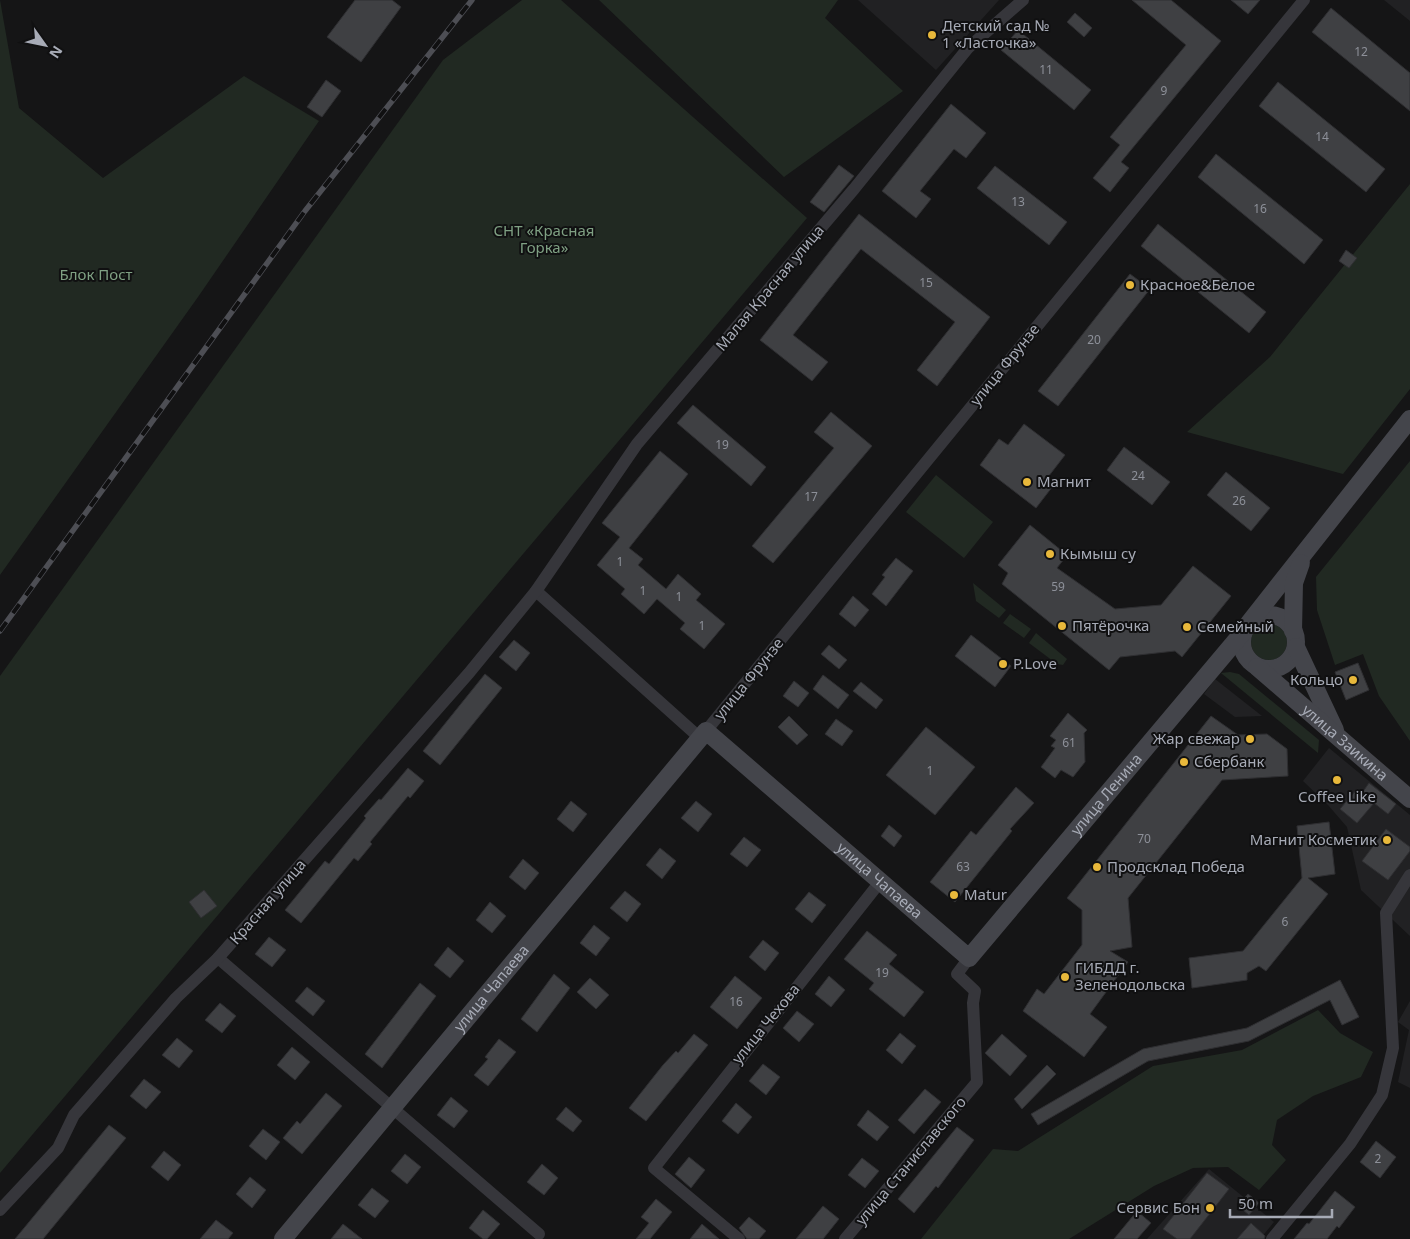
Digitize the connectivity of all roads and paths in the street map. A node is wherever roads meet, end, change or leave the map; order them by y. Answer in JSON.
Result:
{"nodes":[{"id":1,"x":1023,"y":0,"type":"edge"},
{"id":2,"x":1304,"y":0,"type":"edge"},
{"id":3,"x":1410,"y":419,"type":"edge"},
{"id":4,"x":1306,"y":549,"type":"junction"},
{"id":5,"x":536,"y":591,"type":"junction"},
{"id":6,"x":1246,"y":627,"type":"junction"},
{"id":7,"x":1294,"y":639,"type":"junction"},
{"id":8,"x":1216,"y":661,"type":"junction"},
{"id":9,"x":1253,"y":665,"type":"junction"},
{"id":10,"x":703,"y":734,"type":"junction"},
{"id":11,"x":1339,"y":737,"type":"junction"},
{"id":12,"x":1410,"y":799,"type":"edge"},
{"id":13,"x":1410,"y":876,"type":"edge"},
{"id":14,"x":880,"y":882,"type":"junction"},
{"id":15,"x":218,"y":958,"type":"junction"},
{"id":16,"x":969,"y":958,"type":"junction"},
{"id":17,"x":392,"y":1106,"type":"junction"},
{"id":18,"x":0,"y":1210,"type":"edge"},
{"id":19,"x":539,"y":1234,"type":"dead end"},
{"id":20,"x":283,"y":1239,"type":"edge"},
{"id":21,"x":739,"y":1239,"type":"edge"},
{"id":22,"x":845,"y":1239,"type":"edge"},
{"id":23,"x":1272,"y":1239,"type":"edge"}],
"edges":[{"from":1,"to":5,"type":"street","name":"Малая Красная улица"},
{"from":2,"to":10,"type":"street","name":"улица Фрунзе"},
{"from":3,"to":4,"type":"street","name":"улица Ленина"},
{"from":4,"to":6,"type":"street","name":"улица Ленина"},
{"from":4,"to":7,"type":"street"},
{"from":5,"to":10,"type":"street","name":"улица Чапаева"},
{"from":5,"to":15,"type":"street","name":"Красная улица"},
{"from":6,"to":7,"type":"street"},
{"from":6,"to":8,"type":"street","name":"улица Ленина"},
{"from":6,"to":9,"type":"street"},
{"from":7,"to":9,"type":"street"},
{"from":7,"to":11,"type":"street"},
{"from":8,"to":9,"type":"street"},
{"from":8,"to":16,"type":"street","name":"улица Ленина"},
{"from":9,"to":11,"type":"street","name":"улица Заикина"},
{"from":10,"to":14,"type":"street","name":"улица Чапаева"},
{"from":10,"to":17,"type":"street","name":"улица Чапаева"},
{"from":11,"to":12,"type":"street","name":"улица Заикина"},
{"from":13,"to":23,"type":"street"},
{"from":14,"to":16,"type":"street","name":"улица Чапаева"},
{"from":14,"to":21,"type":"street","name":"улица Чехова"},
{"from":15,"to":17,"type":"street"},
{"from":15,"to":18,"type":"street","name":"Красная улица"},
{"from":16,"to":22,"type":"street","name":"улица Станиславского"},
{"from":17,"to":19,"type":"street"},
{"from":17,"to":20,"type":"street","name":"улица Чапаева"}]}
